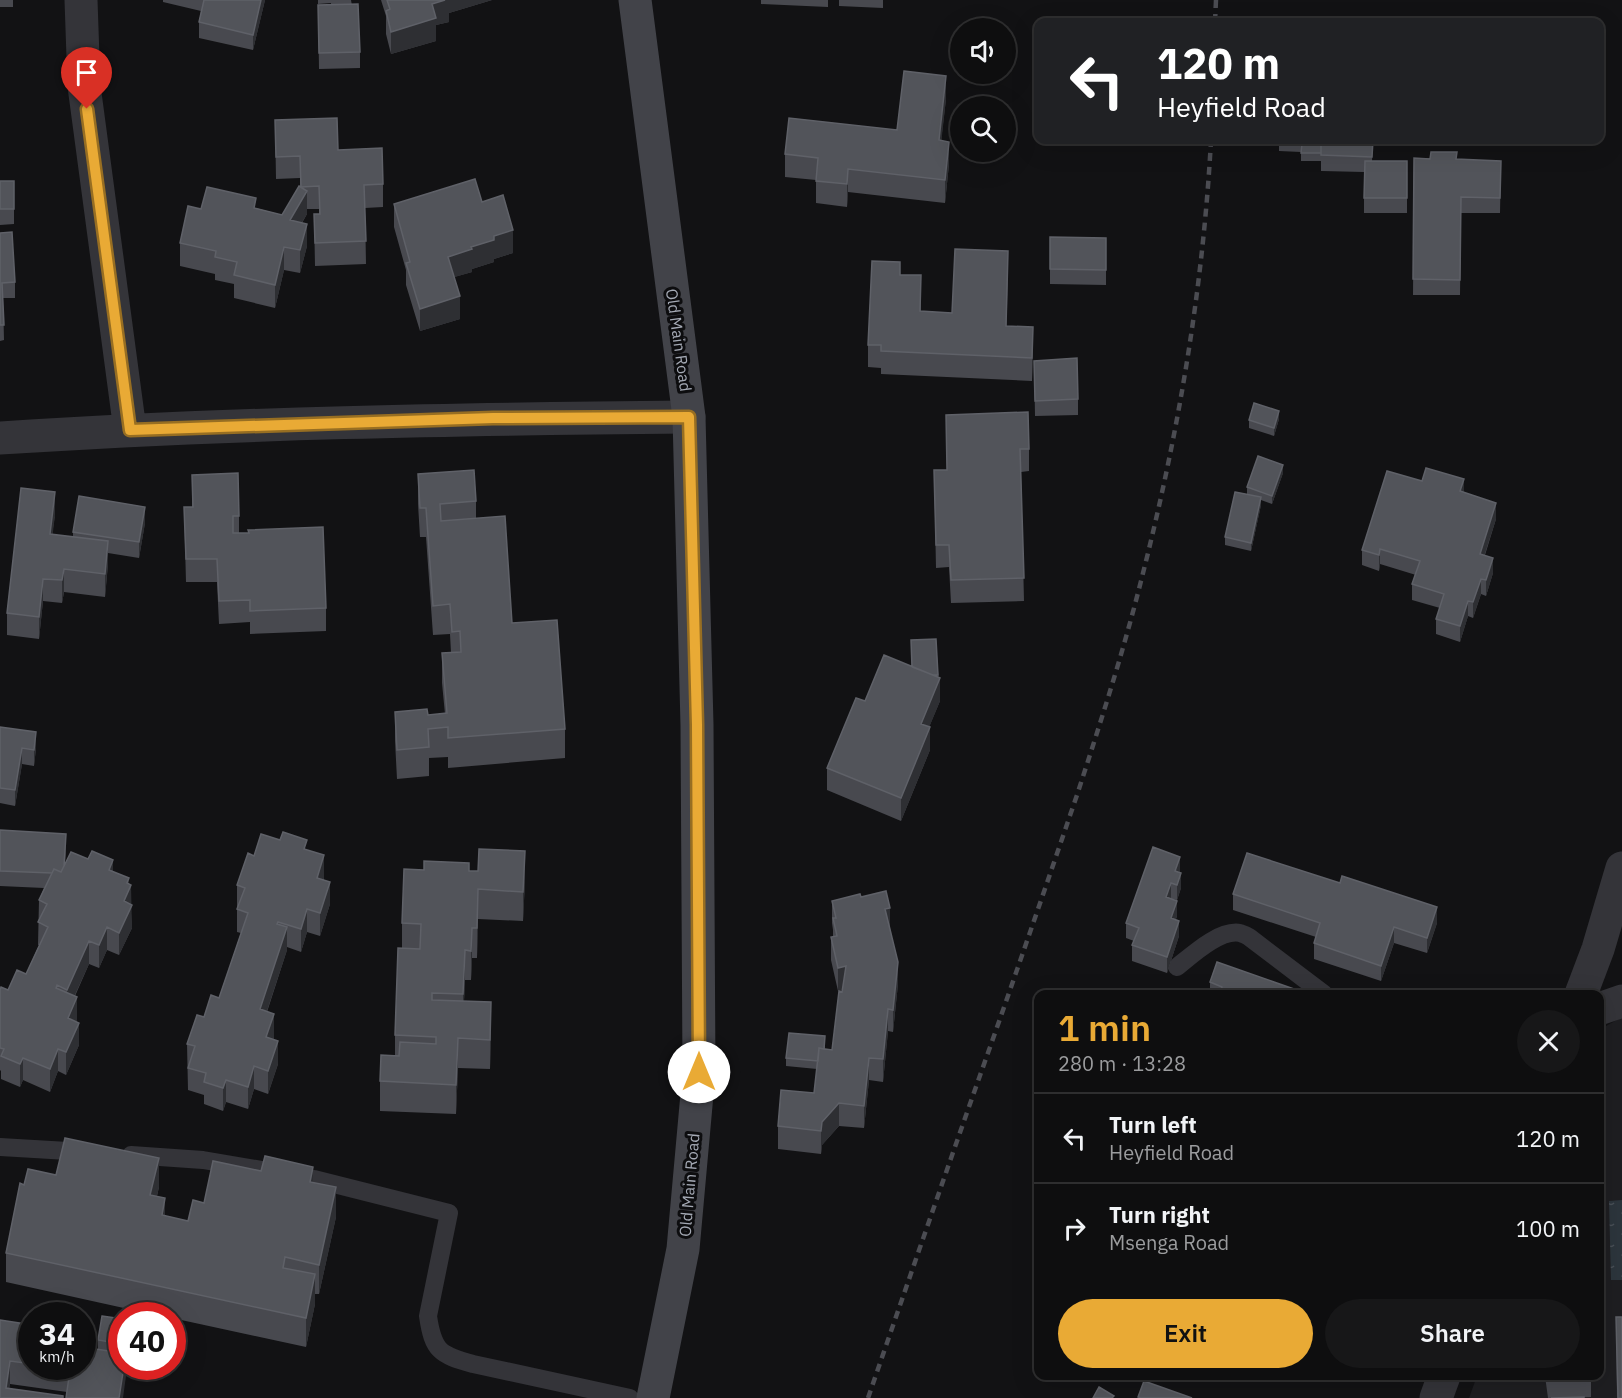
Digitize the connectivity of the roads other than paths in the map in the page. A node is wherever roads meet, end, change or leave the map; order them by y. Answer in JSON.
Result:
{"nodes":[{"id":1,"x":81,"y":0,"type":"edge"},
{"id":2,"x":634,"y":0,"type":"edge"},
{"id":3,"x":689,"y":417,"type":"junction"},
{"id":4,"x":130,"y":430,"type":"junction"},
{"id":5,"x":0,"y":438,"type":"edge"},
{"id":6,"x":1622,"y":868,"type":"edge"},
{"id":7,"x":1177,"y":967,"type":"dead end"},
{"id":8,"x":1319,"y":990,"type":"edge"},
{"id":9,"x":1583,"y":990,"type":"edge"},
{"id":10,"x":1622,"y":1002,"type":"edge"},
{"id":11,"x":1604,"y":1007,"type":"edge"},
{"id":12,"x":0,"y":1147,"type":"edge"},
{"id":13,"x":1443,"y":1380,"type":"edge"},
{"id":14,"x":630,"y":1398,"type":"edge"},
{"id":15,"x":653,"y":1398,"type":"edge"},
{"id":16,"x":1436,"y":1398,"type":"edge"}],
"edges":[{"from":1,"to":4,"type":"street"},
{"from":2,"to":3,"type":"street","name":"Old Main Road"},
{"from":3,"to":4,"type":"street"},
{"from":3,"to":15,"type":"street","name":"Old Main Road"},
{"from":4,"to":5,"type":"street"},
{"from":6,"to":9,"type":"street"},
{"from":7,"to":8,"type":"lane"},
{"from":10,"to":11,"type":"street"},
{"from":12,"to":14,"type":"lane"},
{"from":13,"to":16,"type":"street"}]}
